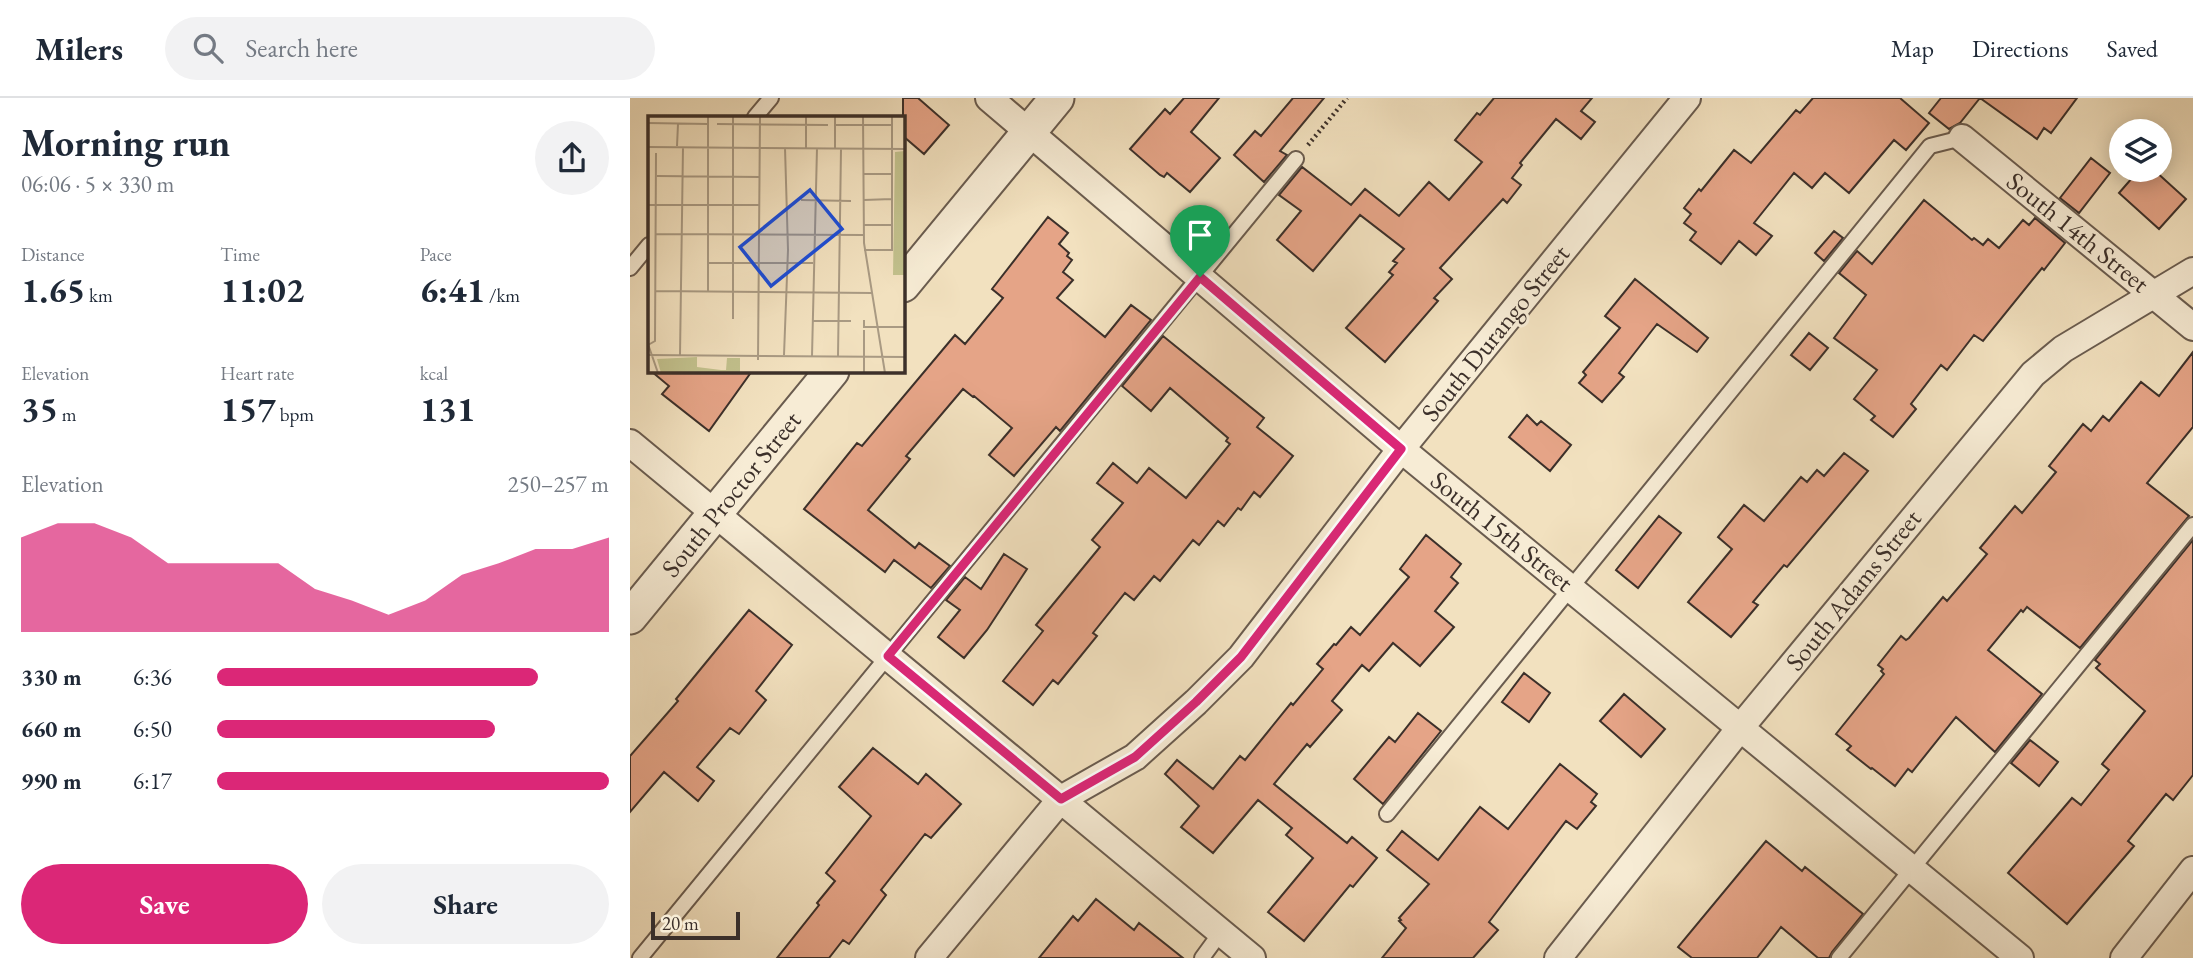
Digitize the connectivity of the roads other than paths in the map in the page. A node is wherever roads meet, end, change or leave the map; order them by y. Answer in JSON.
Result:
{"nodes":[{"id":1,"x":771,"y":98,"type":"edge"},
{"id":2,"x":989,"y":98,"type":"edge"},
{"id":3,"x":1057,"y":98,"type":"edge"},
{"id":4,"x":1686,"y":98,"type":"edge"},
{"id":5,"x":756,"y":116,"type":"edge"},
{"id":6,"x":1029,"y":131,"type":"junction"},
{"id":7,"x":1962,"y":138,"type":"joint"},
{"id":8,"x":1296,"y":159,"type":"road end"},
{"id":9,"x":648,"y":246,"type":"edge"},
{"id":10,"x":630,"y":268,"type":"edge"},
{"id":11,"x":2193,"y":271,"type":"edge"},
{"id":12,"x":1200,"y":277,"type":"junction"},
{"id":13,"x":905,"y":283,"type":"edge"},
{"id":14,"x":2155,"y":295,"type":"junction"},
{"id":15,"x":2193,"y":327,"type":"edge"},
{"id":16,"x":830,"y":373,"type":"edge"},
{"id":17,"x":630,"y":443,"type":"edge"},
{"id":18,"x":1401,"y":449,"type":"junction"},
{"id":19,"x":716,"y":513,"type":"junction"},
{"id":20,"x":2193,"y":525,"type":"edge"},
{"id":21,"x":1572,"y":589,"type":"junction"},
{"id":22,"x":630,"y":617,"type":"edge"},
{"id":23,"x":888,"y":656,"type":"junction"},
{"id":24,"x":1740,"y":727,"type":"junction"},
{"id":25,"x":1061,"y":799,"type":"junction"},
{"id":26,"x":1387,"y":814,"type":"dead end"},
{"id":27,"x":1912,"y":869,"type":"junction"},
{"id":28,"x":2193,"y":870,"type":"edge"},
{"id":29,"x":1221,"y":932,"type":"junction"},
{"id":30,"x":640,"y":958,"type":"edge"},
{"id":31,"x":929,"y":958,"type":"edge"},
{"id":32,"x":1202,"y":958,"type":"edge"},
{"id":33,"x":1252,"y":958,"type":"edge"},
{"id":34,"x":1558,"y":958,"type":"edge"},
{"id":35,"x":1839,"y":958,"type":"edge"},
{"id":36,"x":2020,"y":958,"type":"edge"},
{"id":37,"x":2124,"y":958,"type":"edge"}],
"edges":[{"from":1,"to":5,"type":"lane"},
{"from":2,"to":6,"type":"street","name":"South 15th Street"},
{"from":3,"to":6,"type":"street"},
{"from":4,"to":18,"type":"street","name":"South Durango Street"},
{"from":6,"to":12,"type":"street","name":"South 15th Street"},
{"from":6,"to":13,"type":"street"},
{"from":7,"to":14,"type":"street","name":"South 14th Street"},
{"from":7,"to":21,"type":"lane"},
{"from":8,"to":12,"type":"lane"},
{"from":9,"to":10,"type":"lane"},
{"from":11,"to":14,"type":"street","name":"South Adams Street"},
{"from":12,"to":18,"type":"street","name":"South 15th Street"},
{"from":12,"to":23,"type":"lane"},
{"from":14,"to":15,"type":"street","name":"South 14th Street"},
{"from":14,"to":24,"type":"street","name":"South Adams Street"},
{"from":16,"to":19,"type":"street","name":"South Proctor Street"},
{"from":17,"to":19,"type":"street"},
{"from":18,"to":21,"type":"street","name":"South 15th Street"},
{"from":18,"to":25,"type":"street","name":"South Durango Street"},
{"from":19,"to":22,"type":"street","name":"South Proctor Street"},
{"from":19,"to":23,"type":"street"},
{"from":20,"to":27,"type":"lane"},
{"from":21,"to":24,"type":"street","name":"South 15th Street"},
{"from":21,"to":26,"type":"lane"},
{"from":23,"to":25,"type":"street"},
{"from":23,"to":30,"type":"lane"},
{"from":24,"to":27,"type":"street","name":"South 15th Street"},
{"from":24,"to":34,"type":"street","name":"South Adams Street"},
{"from":25,"to":29,"type":"street"},
{"from":25,"to":31,"type":"street","name":"South Durango Street"},
{"from":27,"to":35,"type":"lane"},
{"from":27,"to":36,"type":"street","name":"South 15th Street"},
{"from":28,"to":37,"type":"street"},
{"from":29,"to":32,"type":"lane"},
{"from":29,"to":33,"type":"street"}]}
